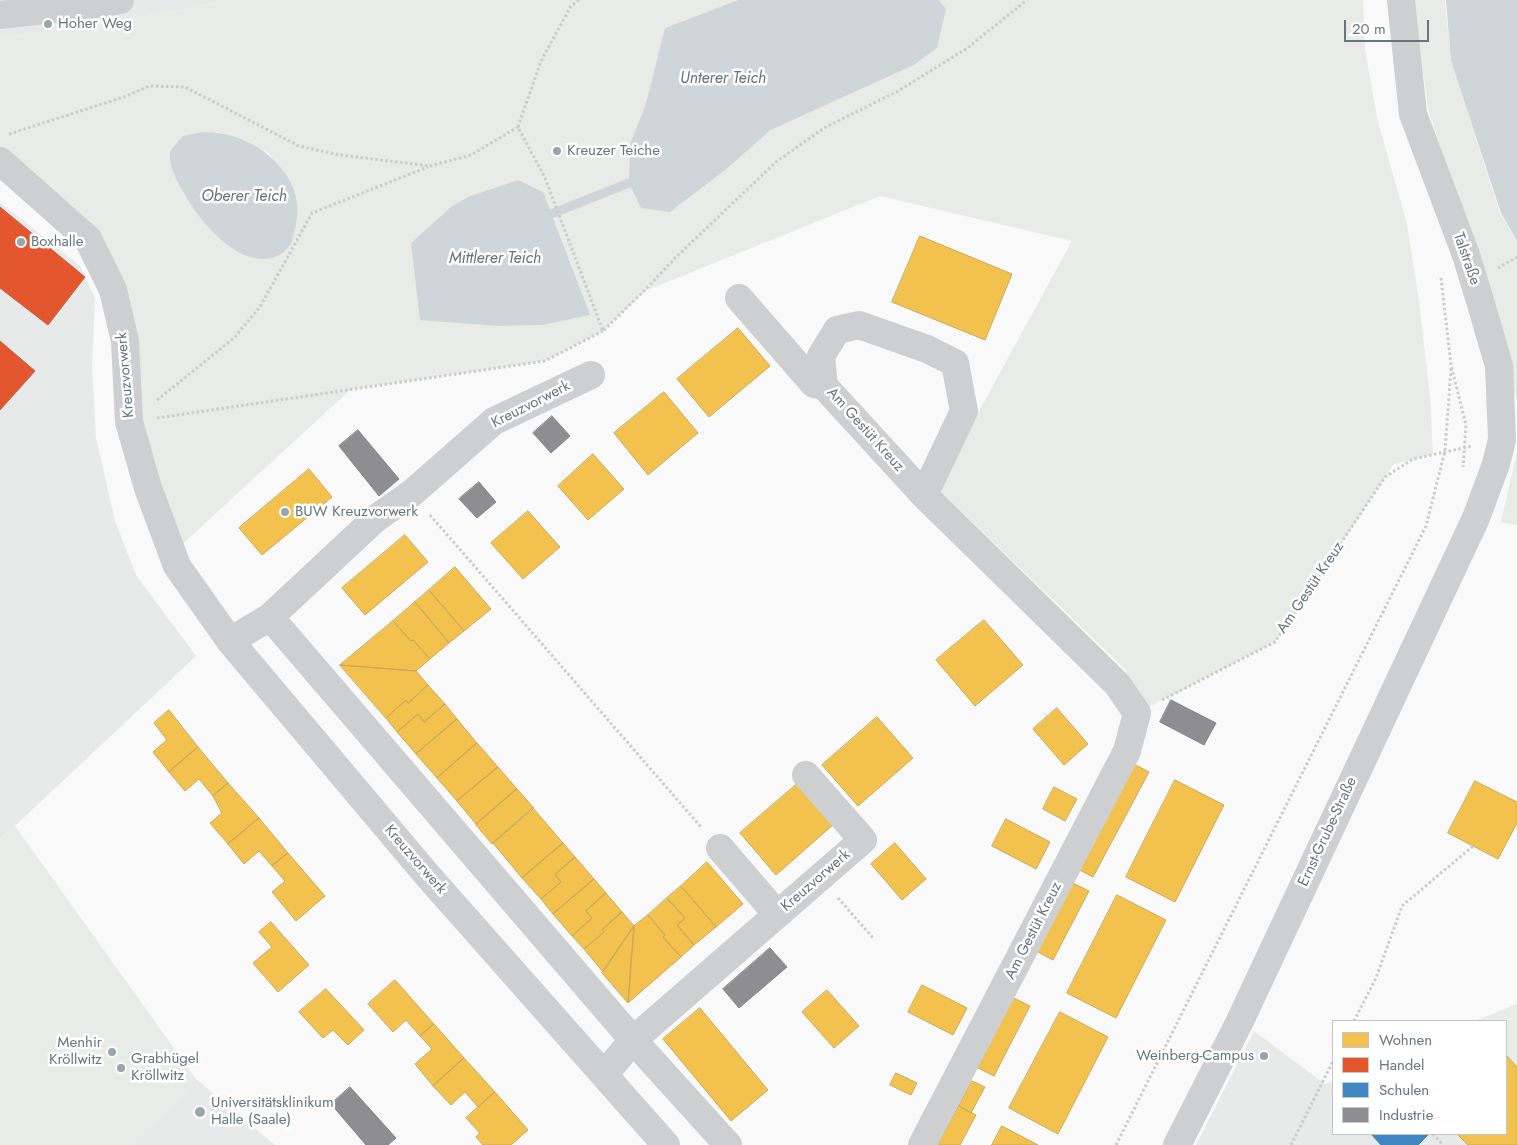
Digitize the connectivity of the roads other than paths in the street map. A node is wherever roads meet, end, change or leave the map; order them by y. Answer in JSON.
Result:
{"nodes":[{"id":1,"x":120,"y":0,"type":"edge"},
{"id":2,"x":1401,"y":0,"type":"edge"},
{"id":3,"x":0,"y":14,"type":"edge"},
{"id":4,"x":0,"y":161,"type":"edge"},
{"id":5,"x":739,"y":298,"type":"dead end"},
{"id":6,"x":591,"y":375,"type":"dead end"},
{"id":7,"x":824,"y":386,"type":"junction"},
{"id":8,"x":924,"y":495,"type":"junction"},
{"id":9,"x":1476,"y":518,"type":"joint"},
{"id":10,"x":270,"y":617,"type":"junction"},
{"id":11,"x":230,"y":641,"type":"junction"},
{"id":12,"x":806,"y":775,"type":"dead end"},
{"id":13,"x":720,"y":848,"type":"road end"},
{"id":14,"x":777,"y":914,"type":"junction"},
{"id":15,"x":633,"y":1040,"type":"junction"},
{"id":16,"x":604,"y":1075,"type":"junction"},
{"id":17,"x":666,"y":1145,"type":"edge"},
{"id":18,"x":728,"y":1145,"type":"edge"},
{"id":19,"x":922,"y":1145,"type":"edge"},
{"id":20,"x":1177,"y":1145,"type":"edge"}],
"edges":[{"from":1,"to":3,"type":"street"},
{"from":2,"to":9,"type":"street","name":"Talstraße"},
{"from":4,"to":11,"type":"street","name":"Kreuzvorwerk"},
{"from":5,"to":7,"type":"street"},
{"from":6,"to":10,"type":"street","name":"Kreuzvorwerk"},
{"from":7,"to":8,"type":"street","name":"Am Gestüt Kreuz"},
{"from":7,"to":8,"type":"street","name":"Am Gestüt Kreuz"},
{"from":8,"to":19,"type":"street","name":"Am Gestüt Kreuz"},
{"from":9,"to":20,"type":"street","name":"Ernst-Grube-Straße"},
{"from":10,"to":11,"type":"street","name":"Kreuzvorwerk"},
{"from":10,"to":15,"type":"street"},
{"from":11,"to":16,"type":"street","name":"Kreuzvorwerk"},
{"from":12,"to":14,"type":"street","name":"Kreuzvorwerk"},
{"from":13,"to":14,"type":"street"},
{"from":14,"to":15,"type":"street","name":"Kreuzvorwerk"},
{"from":15,"to":16,"type":"street","name":"Kreuzvorwerk"},
{"from":15,"to":18,"type":"street"},
{"from":16,"to":17,"type":"street","name":"Kreuzvorwerk"}]}
